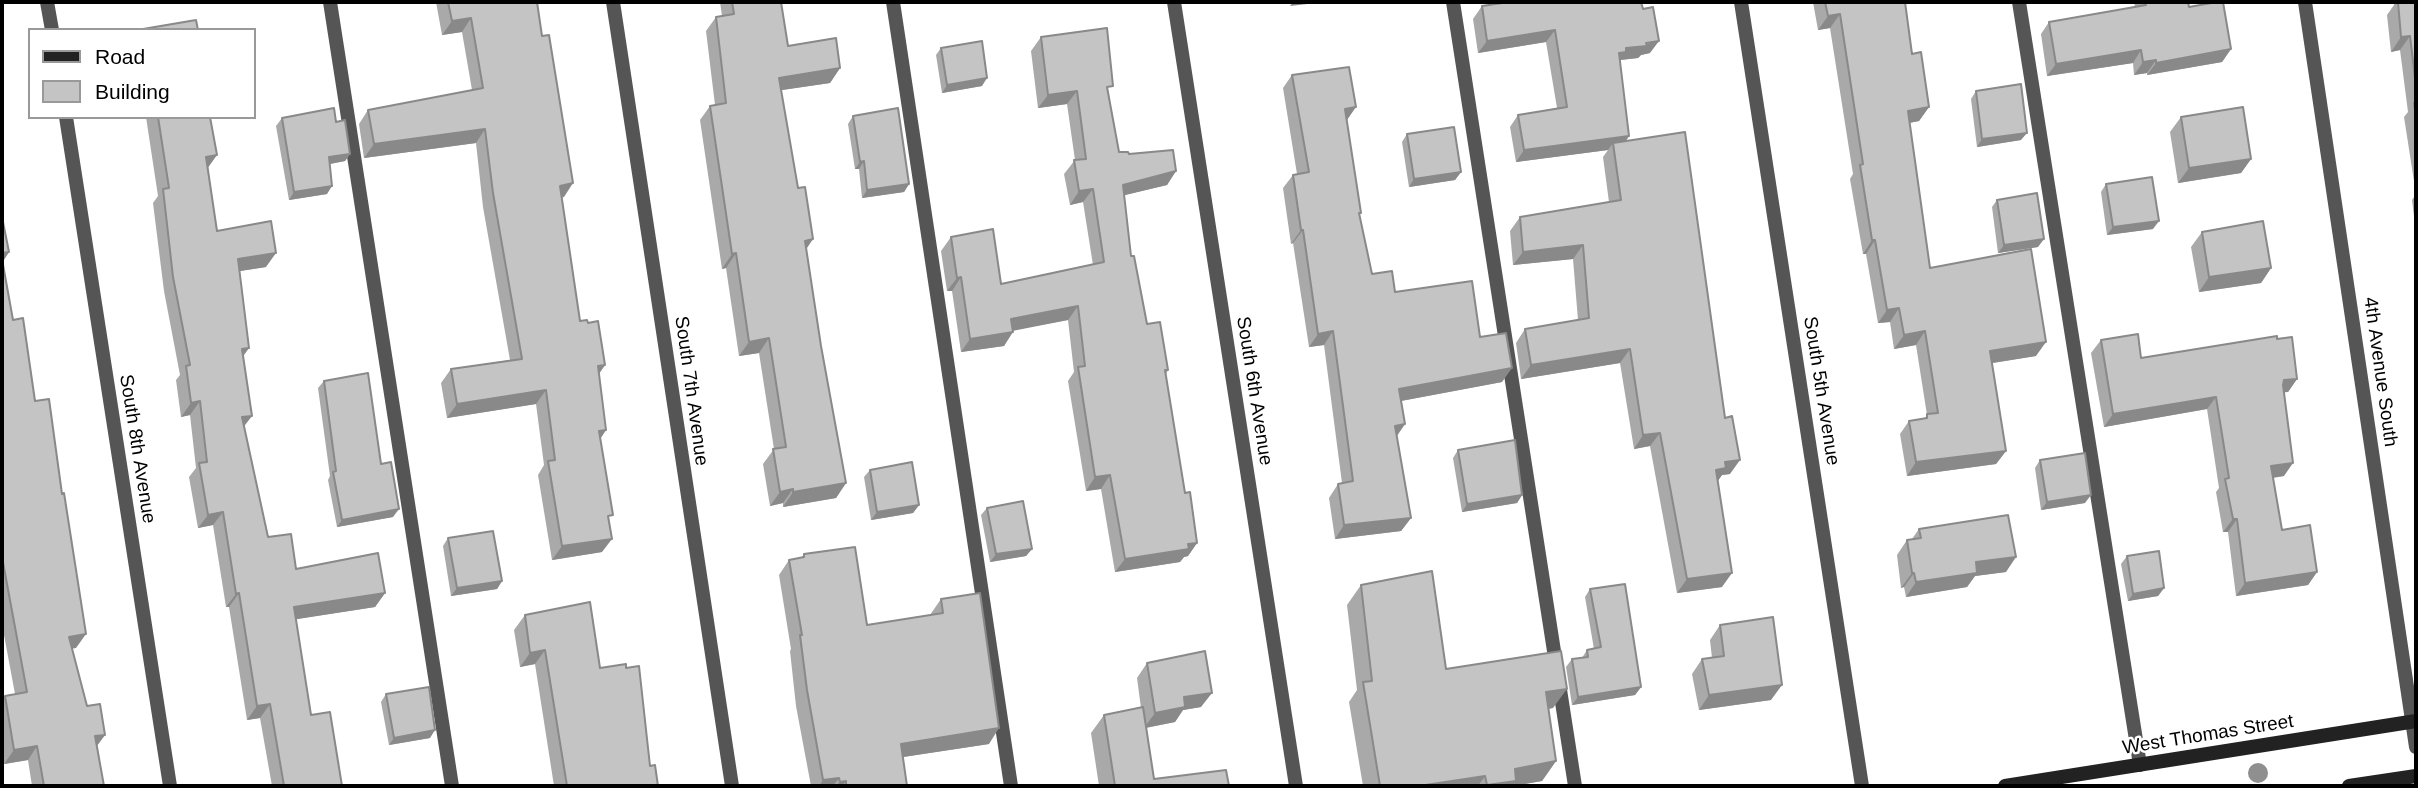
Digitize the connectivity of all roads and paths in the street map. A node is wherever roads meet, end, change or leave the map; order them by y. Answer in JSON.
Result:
{"nodes":[{"id":1,"x":47,"y":2,"type":"edge"},
{"id":2,"x":330,"y":2,"type":"edge"},
{"id":3,"x":613,"y":2,"type":"edge"},
{"id":4,"x":893,"y":2,"type":"edge"},
{"id":5,"x":1174,"y":2,"type":"edge"},
{"id":6,"x":1453,"y":2,"type":"edge"},
{"id":7,"x":1741,"y":2,"type":"edge"},
{"id":8,"x":2019,"y":2,"type":"edge"},
{"id":9,"x":2305,"y":2,"type":"edge"},
{"id":10,"x":52,"y":28,"type":"edge"},
{"id":11,"x":66,"y":119,"type":"edge"},
{"id":12,"x":2414,"y":721,"type":"edge"},
{"id":13,"x":2416,"y":747,"type":"edge"},
{"id":14,"x":2140,"y":765,"type":"junction"},
{"id":15,"x":2416,"y":776,"type":"edge"},
{"id":16,"x":170,"y":786,"type":"edge"},
{"id":17,"x":452,"y":786,"type":"edge"},
{"id":18,"x":732,"y":786,"type":"edge"},
{"id":19,"x":1011,"y":786,"type":"edge"},
{"id":20,"x":1296,"y":786,"type":"edge"},
{"id":21,"x":1575,"y":786,"type":"edge"},
{"id":22,"x":1862,"y":786,"type":"edge"},
{"id":23,"x":2005,"y":786,"type":"edge"},
{"id":24,"x":2349,"y":786,"type":"edge"}],
"edges":[{"from":1,"to":10,"type":"street"},
{"from":2,"to":17,"type":"street"},
{"from":3,"to":18,"type":"street","name":"South 7th Avenue"},
{"from":4,"to":19,"type":"street"},
{"from":5,"to":20,"type":"street","name":"South 6th Avenue"},
{"from":6,"to":21,"type":"street"},
{"from":7,"to":22,"type":"street","name":"South 5th Avenue"},
{"from":8,"to":14,"type":"street"},
{"from":9,"to":12,"type":"street","name":"4th Avenue South"},
{"from":11,"to":16,"type":"street","name":"South 8th Avenue"},
{"from":12,"to":13,"type":"street","name":"4th Avenue South"},
{"from":12,"to":14,"type":"main road","name":"West Thomas Street"},
{"from":14,"to":23,"type":"main road","name":"West Thomas Street"},
{"from":15,"to":24,"type":"main road"}]}
